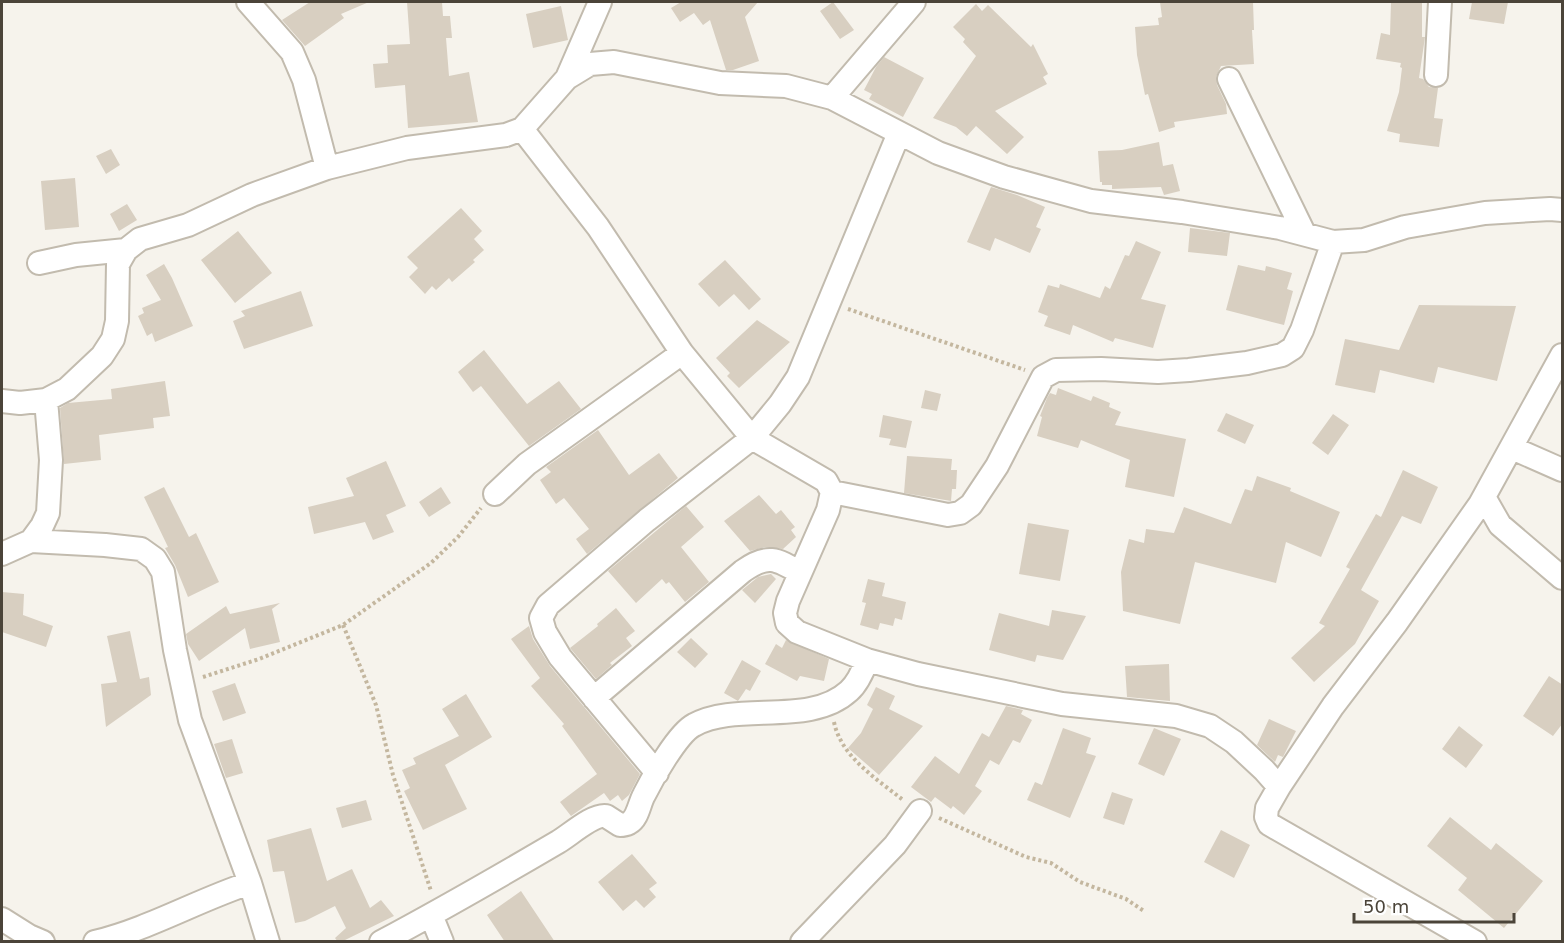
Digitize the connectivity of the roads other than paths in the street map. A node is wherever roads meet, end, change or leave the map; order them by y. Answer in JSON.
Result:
{"nodes":[{"id":1,"x":248,"y":2,"type":"edge"},
{"id":2,"x":600,"y":2,"type":"edge"},
{"id":3,"x":914,"y":2,"type":"edge"},
{"id":4,"x":1440,"y":2,"type":"edge"},
{"id":5,"x":1436,"y":75,"type":"dead end"},
{"id":6,"x":567,"y":78,"type":"junction"},
{"id":7,"x":1229,"y":80,"type":"dead end"},
{"id":8,"x":832,"y":98,"type":"junction"},
{"id":9,"x":522,"y":129,"type":"junction"},
{"id":10,"x":899,"y":133,"type":"junction"},
{"id":11,"x":327,"y":168,"type":"junction"},
{"id":12,"x":1563,"y":210,"type":"edge"},
{"id":13,"x":1304,"y":233,"type":"junction"},
{"id":14,"x":1333,"y":242,"type":"junction"},
{"id":15,"x":126,"y":250,"type":"junction"},
{"id":16,"x":39,"y":263,"type":"dead end"},
{"id":17,"x":682,"y":353,"type":"junction"},
{"id":18,"x":1563,"y":355,"type":"edge"},
{"id":19,"x":46,"y":400,"type":"junction"},
{"id":20,"x":2,"y":401,"type":"edge"},
{"id":21,"x":752,"y":438,"type":"junction"},
{"id":22,"x":1512,"y":448,"type":"junction"},
{"id":23,"x":1563,"y":471,"type":"edge"},
{"id":24,"x":832,"y":492,"type":"junction"},
{"id":25,"x":495,"y":494,"type":"road end"},
{"id":26,"x":1484,"y":497,"type":"junction"},
{"id":27,"x":1500,"y":525,"type":"junction"},
{"id":28,"x":1461,"y":531,"type":"junction"},
{"id":29,"x":31,"y":541,"type":"junction"},
{"id":30,"x":2,"y":554,"type":"edge"},
{"id":31,"x":800,"y":573,"type":"junction"},
{"id":32,"x":1563,"y":578,"type":"edge"},
{"id":33,"x":867,"y":660,"type":"junction"},
{"id":34,"x":594,"y":698,"type":"junction"},
{"id":35,"x":657,"y":773,"type":"junction"},
{"id":36,"x":1279,"y":787,"type":"junction"},
{"id":37,"x":920,"y":811,"type":"road end"},
{"id":38,"x":250,"y":883,"type":"junction"},
{"id":39,"x":435,"y":913,"type":"junction"},
{"id":40,"x":2,"y":919,"type":"edge"},
{"id":41,"x":43,"y":942,"type":"edge"},
{"id":42,"x":95,"y":942,"type":"edge"},
{"id":43,"x":268,"y":942,"type":"edge"},
{"id":44,"x":381,"y":942,"type":"edge"},
{"id":45,"x":442,"y":942,"type":"edge"},
{"id":46,"x":802,"y":942,"type":"edge"},
{"id":47,"x":1475,"y":942,"type":"edge"}],
"edges":[{"from":1,"to":11,"type":"street"},
{"from":2,"to":6,"type":"street"},
{"from":3,"to":8,"type":"street"},
{"from":4,"to":5,"type":"street"},
{"from":6,"to":8,"type":"street"},
{"from":6,"to":9,"type":"street"},
{"from":7,"to":13,"type":"street"},
{"from":8,"to":10,"type":"street"},
{"from":9,"to":11,"type":"street"},
{"from":9,"to":17,"type":"street"},
{"from":10,"to":13,"type":"street"},
{"from":10,"to":21,"type":"street"},
{"from":11,"to":15,"type":"street"},
{"from":12,"to":14,"type":"street"},
{"from":13,"to":14,"type":"street"},
{"from":14,"to":24,"type":"street"},
{"from":15,"to":16,"type":"street"},
{"from":15,"to":19,"type":"street"},
{"from":17,"to":21,"type":"street"},
{"from":17,"to":25,"type":"street"},
{"from":18,"to":22,"type":"street"},
{"from":19,"to":20,"type":"street"},
{"from":19,"to":29,"type":"street"},
{"from":21,"to":24,"type":"street"},
{"from":21,"to":34,"type":"street"},
{"from":22,"to":23,"type":"street"},
{"from":22,"to":26,"type":"street"},
{"from":24,"to":31,"type":"street"},
{"from":26,"to":27,"type":"street"},
{"from":26,"to":28,"type":"street"},
{"from":27,"to":28,"type":"street"},
{"from":27,"to":32,"type":"street"},
{"from":28,"to":36,"type":"street"},
{"from":29,"to":30,"type":"street"},
{"from":29,"to":38,"type":"street"},
{"from":31,"to":33,"type":"street"},
{"from":31,"to":34,"type":"street"},
{"from":33,"to":35,"type":"street"},
{"from":33,"to":36,"type":"street"},
{"from":34,"to":35,"type":"street"},
{"from":35,"to":39,"type":"street"},
{"from":36,"to":47,"type":"street"},
{"from":37,"to":46,"type":"street"},
{"from":38,"to":42,"type":"street"},
{"from":38,"to":43,"type":"street"},
{"from":39,"to":44,"type":"street"},
{"from":39,"to":45,"type":"street"},
{"from":40,"to":41,"type":"street"}]}
